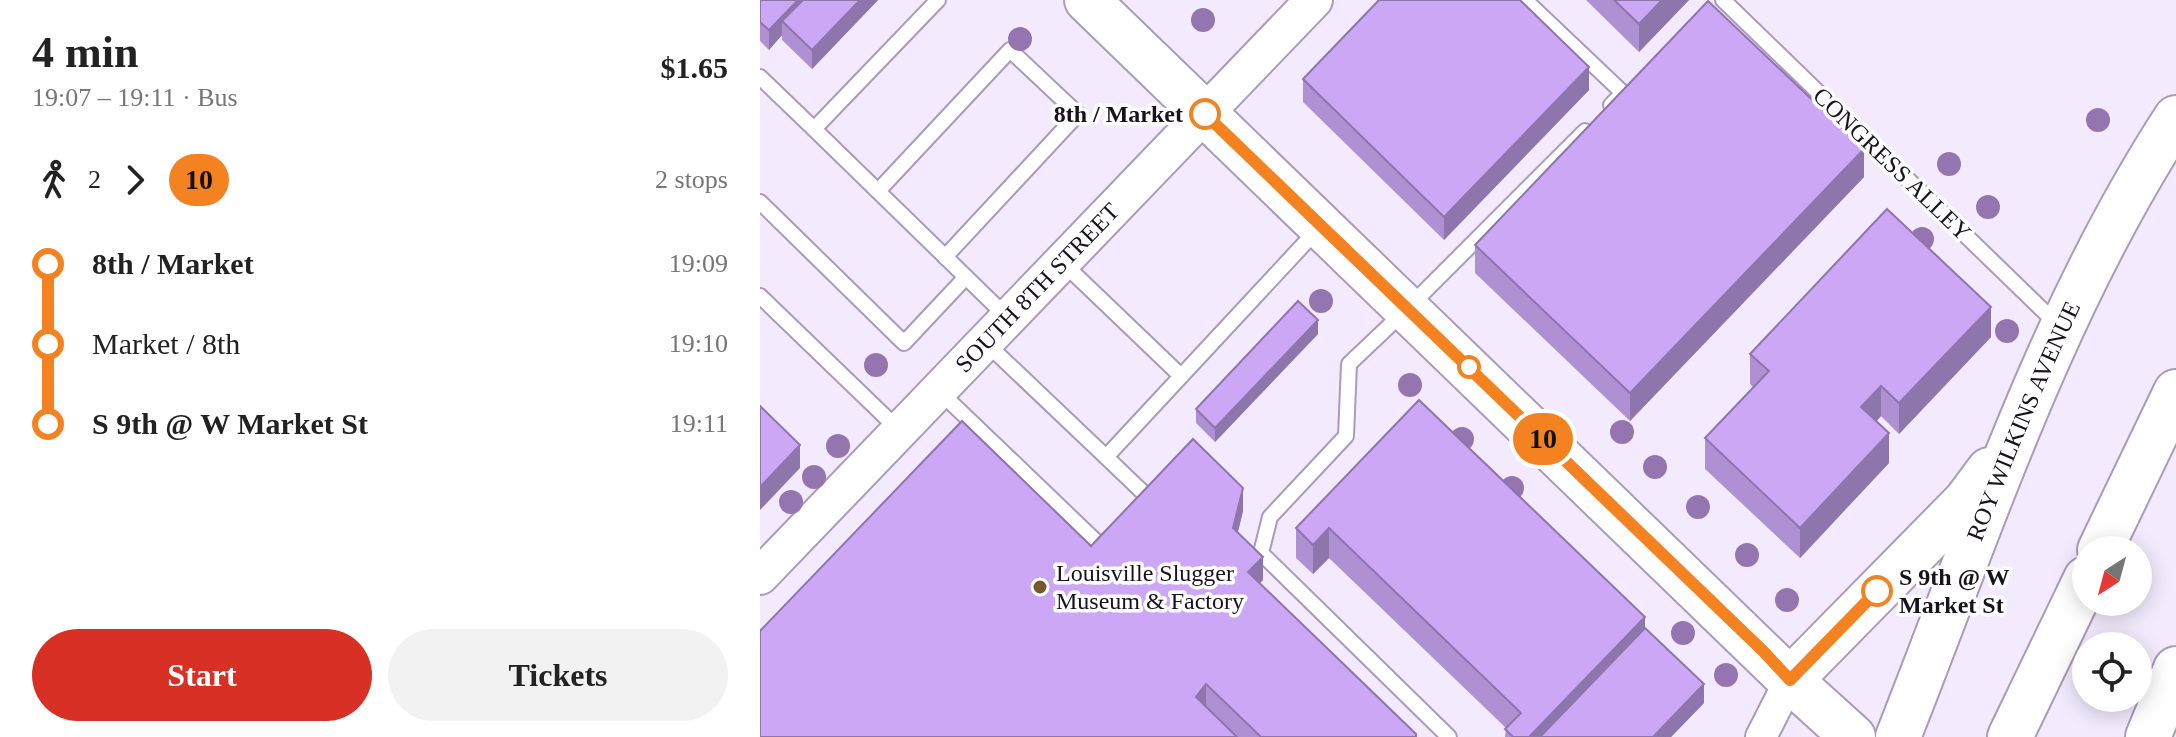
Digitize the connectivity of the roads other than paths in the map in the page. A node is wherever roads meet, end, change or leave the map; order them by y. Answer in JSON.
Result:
{"nodes":[{"id":1,"x":938,"y":0,"type":"edge"},
{"id":2,"x":1087,"y":0,"type":"edge"},
{"id":3,"x":1314,"y":0,"type":"edge"},
{"id":4,"x":1525,"y":0,"type":"edge"},
{"id":5,"x":1723,"y":0,"type":"edge"},
{"id":6,"x":760,"y":77,"type":"edge"},
{"id":7,"x":1205,"y":114,"type":"junction"},
{"id":8,"x":2176,"y":118,"type":"edge"},
{"id":9,"x":814,"y":129,"type":"junction"},
{"id":10,"x":878,"y":191,"type":"junction"},
{"id":11,"x":760,"y":202,"type":"edge"},
{"id":12,"x":1321,"y":226,"type":"junction"},
{"id":13,"x":945,"y":257,"type":"junction"},
{"id":14,"x":1062,"y":262,"type":"junction"},
{"id":15,"x":966,"y":277,"type":"junction"},
{"id":16,"x":760,"y":296,"type":"edge"},
{"id":17,"x":1408,"y":308,"type":"junction"},
{"id":18,"x":2062,"y":328,"type":"junction"},
{"id":19,"x":997,"y":330,"type":"junction"},
{"id":20,"x":1181,"y":376,"type":"junction"},
{"id":21,"x":938,"y":391,"type":"junction"},
{"id":22,"x":2176,"y":392,"type":"edge"},
{"id":23,"x":900,"y":431,"type":"junction"},
{"id":24,"x":2015,"y":435,"type":"junction"},
{"id":25,"x":1106,"y":457,"type":"junction"},
{"id":26,"x":1154,"y":503,"type":"edge"},
{"id":27,"x":2107,"y":536,"type":"edge"},
{"id":28,"x":1107,"y":552,"type":"edge"},
{"id":29,"x":760,"y":576,"type":"edge"},
{"id":30,"x":2072,"y":608,"type":"edge"},
{"id":31,"x":2176,"y":669,"type":"edge"},
{"id":32,"x":1790,"y":680,"type":"junction"},
{"id":33,"x":2151,"y":730,"type":"edge"},
{"id":34,"x":1449,"y":737,"type":"edge"},
{"id":35,"x":1761,"y":737,"type":"edge"},
{"id":36,"x":1853,"y":737,"type":"edge"},
{"id":37,"x":1898,"y":737,"type":"edge"},
{"id":38,"x":2010,"y":737,"type":"edge"}],
"edges":[{"from":1,"to":9,"type":"lane"},
{"from":2,"to":7,"type":"main road"},
{"from":3,"to":7,"type":"street","name":"SOUTH 8TH STREET"},
{"from":4,"to":17,"type":"lane"},
{"from":5,"to":18,"type":"lane","name":"CONGRESS ALLEY"},
{"from":6,"to":9,"type":"lane"},
{"from":7,"to":12,"type":"main road"},
{"from":7,"to":14,"type":"street","name":"SOUTH 8TH STREET"},
{"from":8,"to":18,"type":"main road","name":"ROY WILKINS AVENUE"},
{"from":9,"to":10,"type":"lane"},
{"from":10,"to":13,"type":"lane"},
{"from":10,"to":13,"type":"lane"},
{"from":11,"to":15,"type":"lane"},
{"from":12,"to":17,"type":"main road"},
{"from":12,"to":20,"type":"lane"},
{"from":13,"to":15,"type":"lane"},
{"from":14,"to":19,"type":"street","name":"SOUTH 8TH STREET"},
{"from":14,"to":20,"type":"lane"},
{"from":15,"to":19,"type":"lane"},
{"from":16,"to":23,"type":"lane"},
{"from":17,"to":32,"type":"main road"},
{"from":17,"to":34,"type":"lane"},
{"from":18,"to":24,"type":"main road","name":"ROY WILKINS AVENUE"},
{"from":19,"to":21,"type":"street","name":"SOUTH 8TH STREET"},
{"from":19,"to":25,"type":"lane"},
{"from":20,"to":25,"type":"lane"},
{"from":21,"to":23,"type":"street","name":"SOUTH 8TH STREET"},
{"from":21,"to":28,"type":"lane"},
{"from":22,"to":27,"type":"main road"},
{"from":23,"to":29,"type":"street","name":"SOUTH 8TH STREET"},
{"from":24,"to":32,"type":"main road"},
{"from":24,"to":37,"type":"main road","name":"ROY WILKINS AVENUE"},
{"from":25,"to":26,"type":"lane"},
{"from":30,"to":38,"type":"main road"},
{"from":31,"to":33,"type":"main road"},
{"from":32,"to":35,"type":"street"},
{"from":32,"to":36,"type":"main road"}]}
